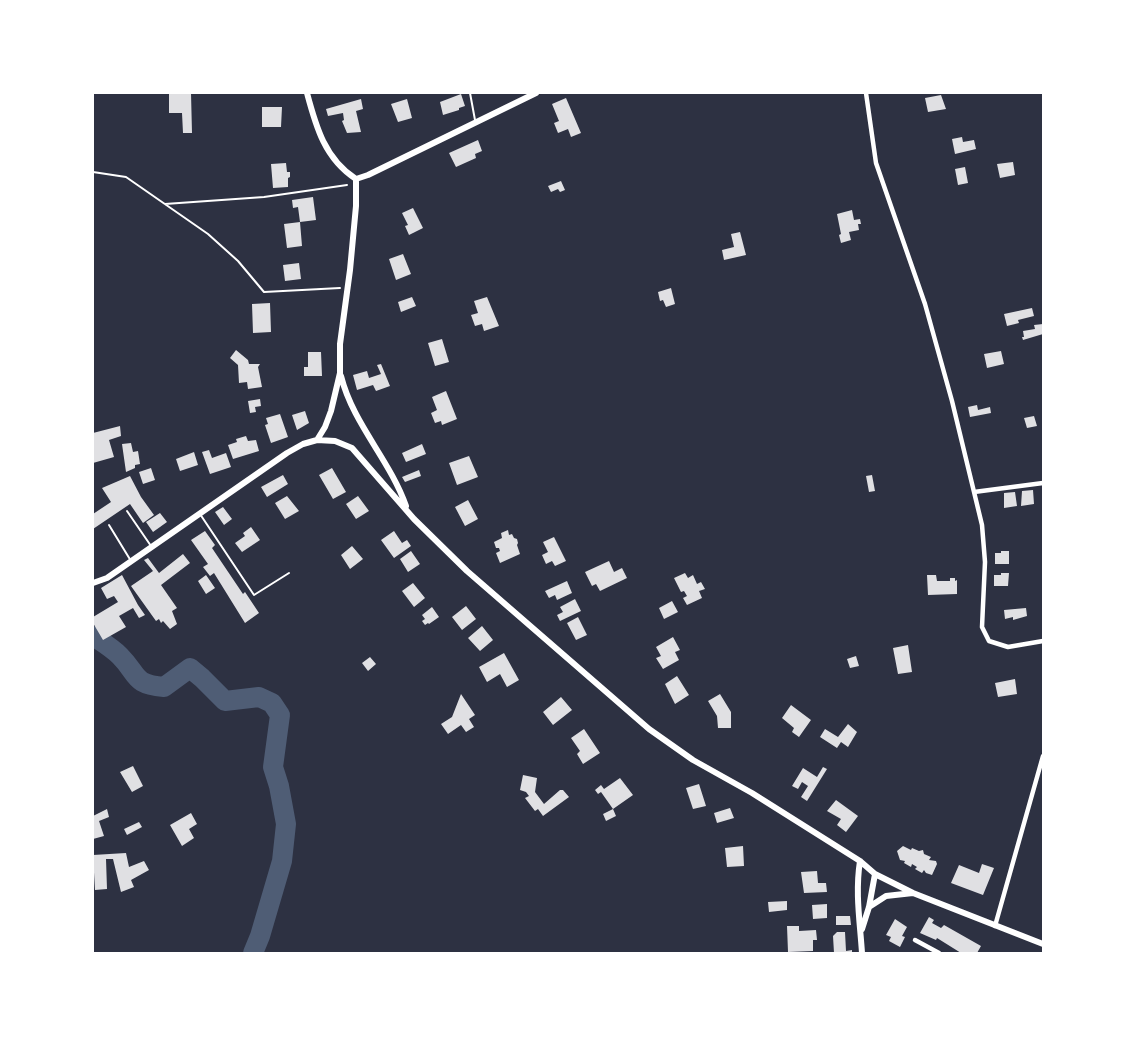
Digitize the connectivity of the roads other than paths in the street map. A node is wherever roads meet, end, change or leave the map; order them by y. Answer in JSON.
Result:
{"nodes":[{"id":1,"x":307,"y":93,"type":"edge"},
{"id":2,"x":470,"y":93,"type":"edge"},
{"id":3,"x":536,"y":93,"type":"edge"},
{"id":4,"x":866,"y":93,"type":"edge"},
{"id":5,"x":476,"y":123,"type":"junction"},
{"id":6,"x":356,"y":181,"type":"junction"},
{"id":7,"x":340,"y":373,"type":"junction"},
{"id":8,"x":317,"y":441,"type":"junction"},
{"id":9,"x":1043,"y":483,"type":"edge"},
{"id":10,"x":974,"y":492,"type":"junction"},
{"id":11,"x":127,"y":510,"type":"dead end"},
{"id":12,"x":408,"y":510,"type":"junction"},
{"id":13,"x":200,"y":514,"type":"junction"},
{"id":14,"x":109,"y":525,"type":"dead end"},
{"id":15,"x":152,"y":547,"type":"junction"},
{"id":16,"x":131,"y":561,"type":"junction"},
{"id":17,"x":289,"y":573,"type":"dead end"},
{"id":18,"x":93,"y":583,"type":"edge"},
{"id":19,"x":1043,"y":641,"type":"edge"},
{"id":20,"x":1043,"y":756,"type":"edge"},
{"id":21,"x":860,"y":861,"type":"junction"},
{"id":22,"x":875,"y":874,"type":"junction"},
{"id":23,"x":913,"y":893,"type":"junction"},
{"id":24,"x":869,"y":907,"type":"junction"},
{"id":25,"x":994,"y":926,"type":"junction"},
{"id":26,"x":861,"y":933,"type":"junction"},
{"id":27,"x":915,"y":940,"type":"dead end"},
{"id":28,"x":1043,"y":944,"type":"edge"},
{"id":29,"x":862,"y":953,"type":"edge"},
{"id":30,"x":939,"y":953,"type":"edge"}],
"edges":[{"from":1,"to":6,"type":"street"},
{"from":2,"to":5,"type":"lane"},
{"from":3,"to":5,"type":"street"},
{"from":4,"to":10,"type":"street"},
{"from":5,"to":6,"type":"street"},
{"from":6,"to":7,"type":"street"},
{"from":7,"to":8,"type":"street"},
{"from":7,"to":12,"type":"street"},
{"from":8,"to":12,"type":"street"},
{"from":8,"to":13,"type":"street"},
{"from":9,"to":10,"type":"street"},
{"from":10,"to":19,"type":"street"},
{"from":11,"to":15,"type":"lane"},
{"from":12,"to":21,"type":"street"},
{"from":13,"to":15,"type":"street"},
{"from":13,"to":17,"type":"lane"},
{"from":14,"to":16,"type":"lane"},
{"from":15,"to":16,"type":"street"},
{"from":16,"to":18,"type":"street"},
{"from":20,"to":25,"type":"street"},
{"from":21,"to":22,"type":"street"},
{"from":21,"to":26,"type":"street"},
{"from":22,"to":23,"type":"street"},
{"from":22,"to":24,"type":"street"},
{"from":23,"to":24,"type":"street"},
{"from":23,"to":25,"type":"street"},
{"from":24,"to":26,"type":"street"},
{"from":25,"to":28,"type":"street"},
{"from":26,"to":29,"type":"street"},
{"from":27,"to":30,"type":"street"}]}
